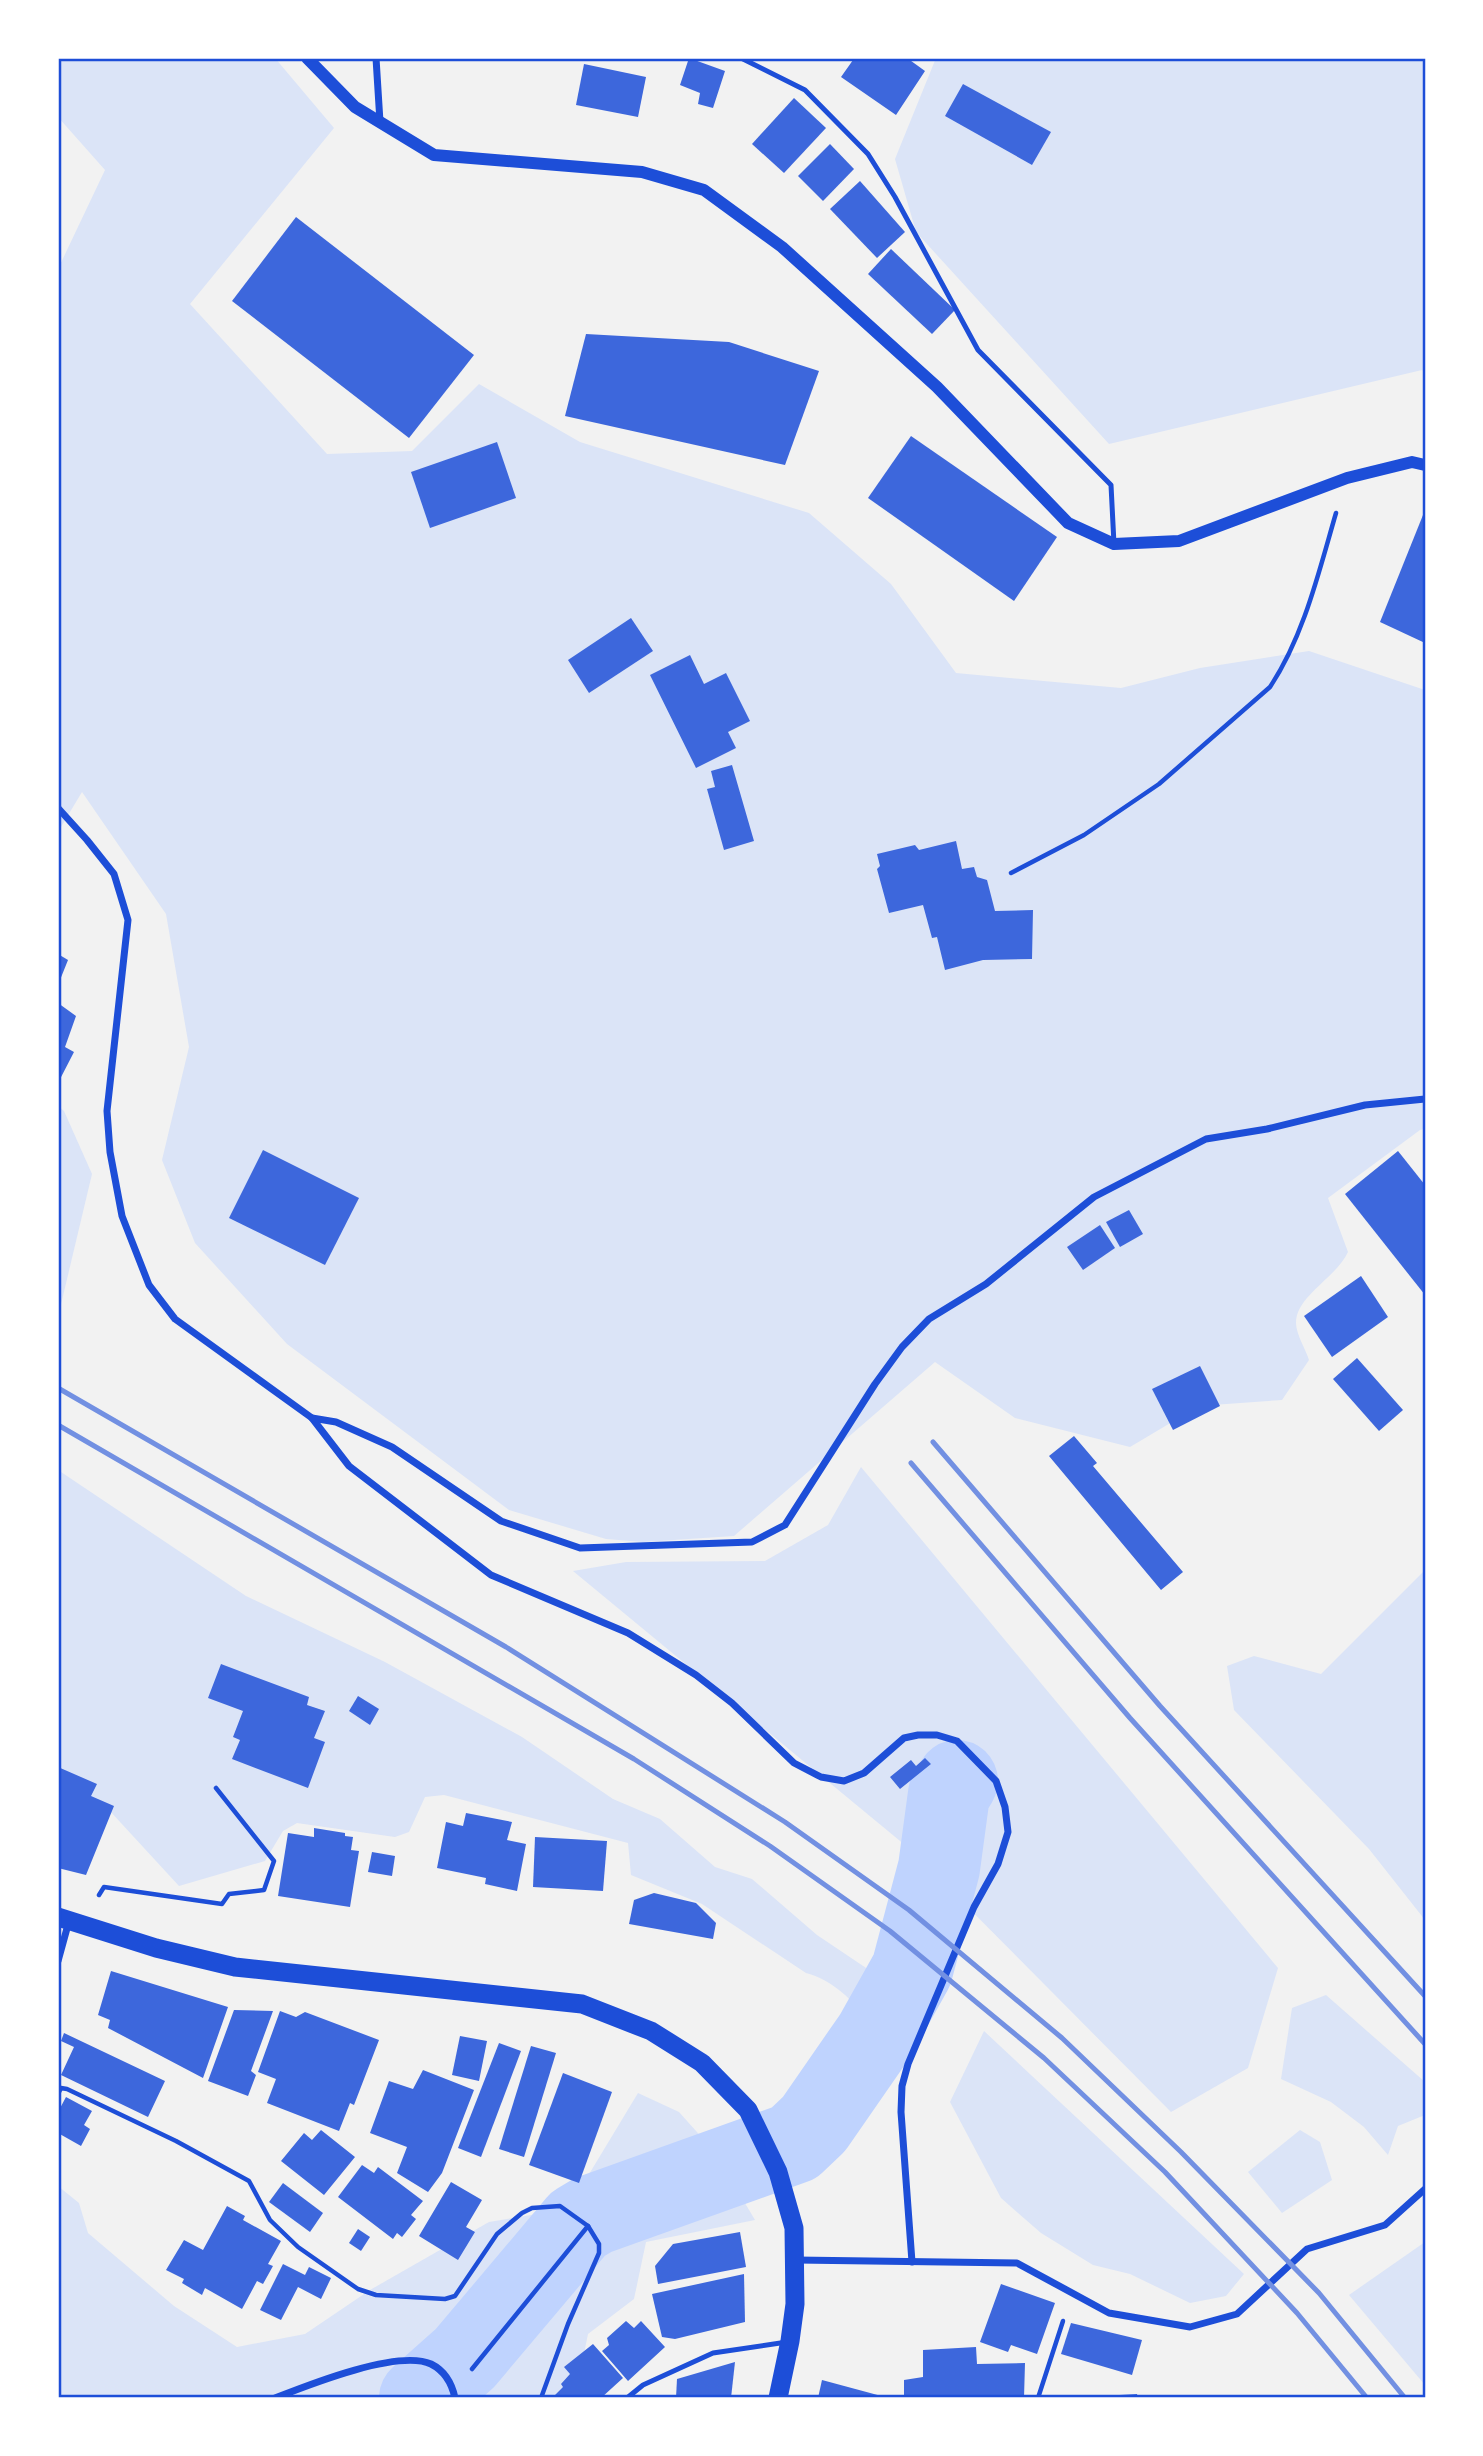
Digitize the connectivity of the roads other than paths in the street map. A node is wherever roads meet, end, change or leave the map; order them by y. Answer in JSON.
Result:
{"nodes":[{"id":1,"x":307,"y":58,"type":"edge"},
{"id":2,"x":376,"y":58,"type":"edge"},
{"id":3,"x":741,"y":58,"type":"edge"},
{"id":4,"x":380,"y":122,"type":"junction"},
{"id":5,"x":1425,"y":465,"type":"edge"},
{"id":6,"x":1114,"y":544,"type":"junction"},
{"id":7,"x":58,"y":808,"type":"edge"},
{"id":8,"x":1425,"y":1099,"type":"edge"},
{"id":9,"x":312,"y":1418,"type":"junction"},
{"id":10,"x":63,"y":1919,"type":"edge"},
{"id":11,"x":58,"y":1961,"type":"edge"},
{"id":12,"x":1425,"y":2189,"type":"edge"},
{"id":13,"x":795,"y":2260,"type":"junction"},
{"id":14,"x":912,"y":2262,"type":"junction"},
{"id":15,"x":790,"y":2341,"type":"junction"},
{"id":16,"x":275,"y":2398,"type":"edge"},
{"id":17,"x":455,"y":2398,"type":"edge"},
{"id":18,"x":627,"y":2398,"type":"edge"},
{"id":19,"x":778,"y":2398,"type":"edge"}],
"edges":[{"from":1,"to":4,"type":"street"},
{"from":2,"to":4,"type":"street"},
{"from":3,"to":6,"type":"lane"},
{"from":4,"to":6,"type":"street"},
{"from":5,"to":6,"type":"street"},
{"from":7,"to":9,"type":"street"},
{"from":8,"to":9,"type":"street"},
{"from":9,"to":14,"type":"street"},
{"from":10,"to":11,"type":"street"},
{"from":10,"to":13,"type":"highway"},
{"from":12,"to":14,"type":"street"},
{"from":13,"to":14,"type":"street"},
{"from":13,"to":15,"type":"highway"},
{"from":15,"to":18,"type":"lane"},
{"from":15,"to":19,"type":"highway"},
{"from":16,"to":17,"type":"street"}]}
